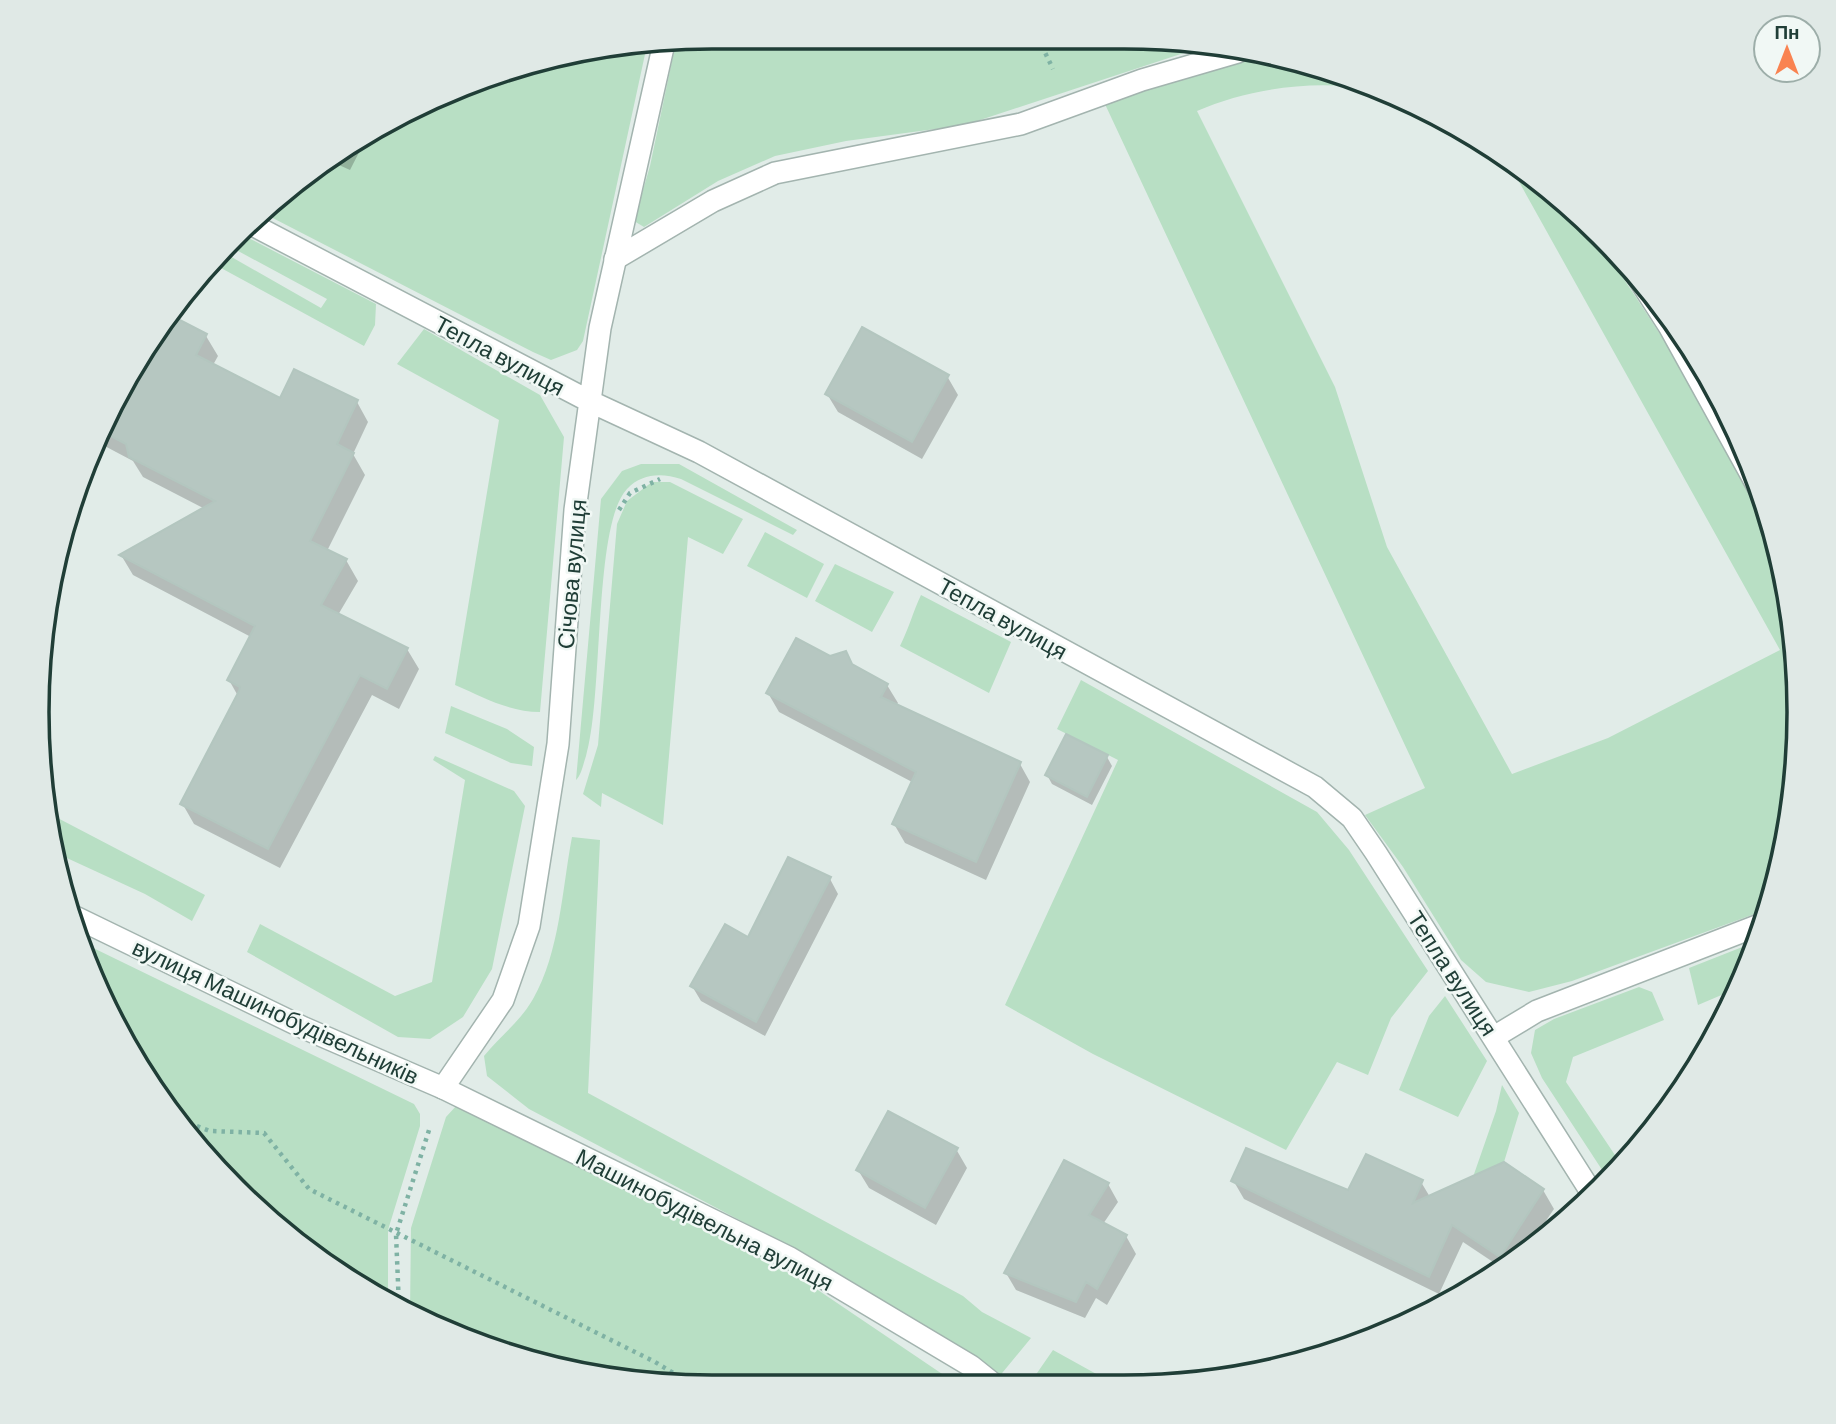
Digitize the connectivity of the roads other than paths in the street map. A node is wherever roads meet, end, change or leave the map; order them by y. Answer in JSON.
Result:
{"nodes":[{"id":1,"x":662,"y":51,"type":"edge"},
{"id":2,"x":1222,"y":57,"type":"edge"},
{"id":3,"x":259,"y":228,"type":"edge"},
{"id":4,"x":615,"y":259,"type":"junction"},
{"id":5,"x":589,"y":401,"type":"junction"},
{"id":6,"x":83,"y":921,"type":"edge"},
{"id":7,"x":1751,"y":928,"type":"edge"},
{"id":8,"x":1494,"y":1037,"type":"junction"},
{"id":9,"x":443,"y":1088,"type":"junction"},
{"id":10,"x":1587,"y":1186,"type":"edge"},
{"id":11,"x":982,"y":1375,"type":"edge"}],
"edges":[{"from":1,"to":4,"type":"street","name":"Січова вулиця"},
{"from":2,"to":4,"type":"street"},
{"from":3,"to":5,"type":"street","name":"Тепла вулиця"},
{"from":4,"to":5,"type":"street","name":"Січова вулиця"},
{"from":5,"to":8,"type":"street","name":"Тепла вулиця"},
{"from":5,"to":9,"type":"street","name":"Січова вулиця"},
{"from":6,"to":9,"type":"street","name":"вулиця Машинобудівельників"},
{"from":7,"to":8,"type":"street"},
{"from":8,"to":10,"type":"street","name":"Тепла вулиця"},
{"from":9,"to":11,"type":"street","name":"Машинобудівельна вулиця"}]}
